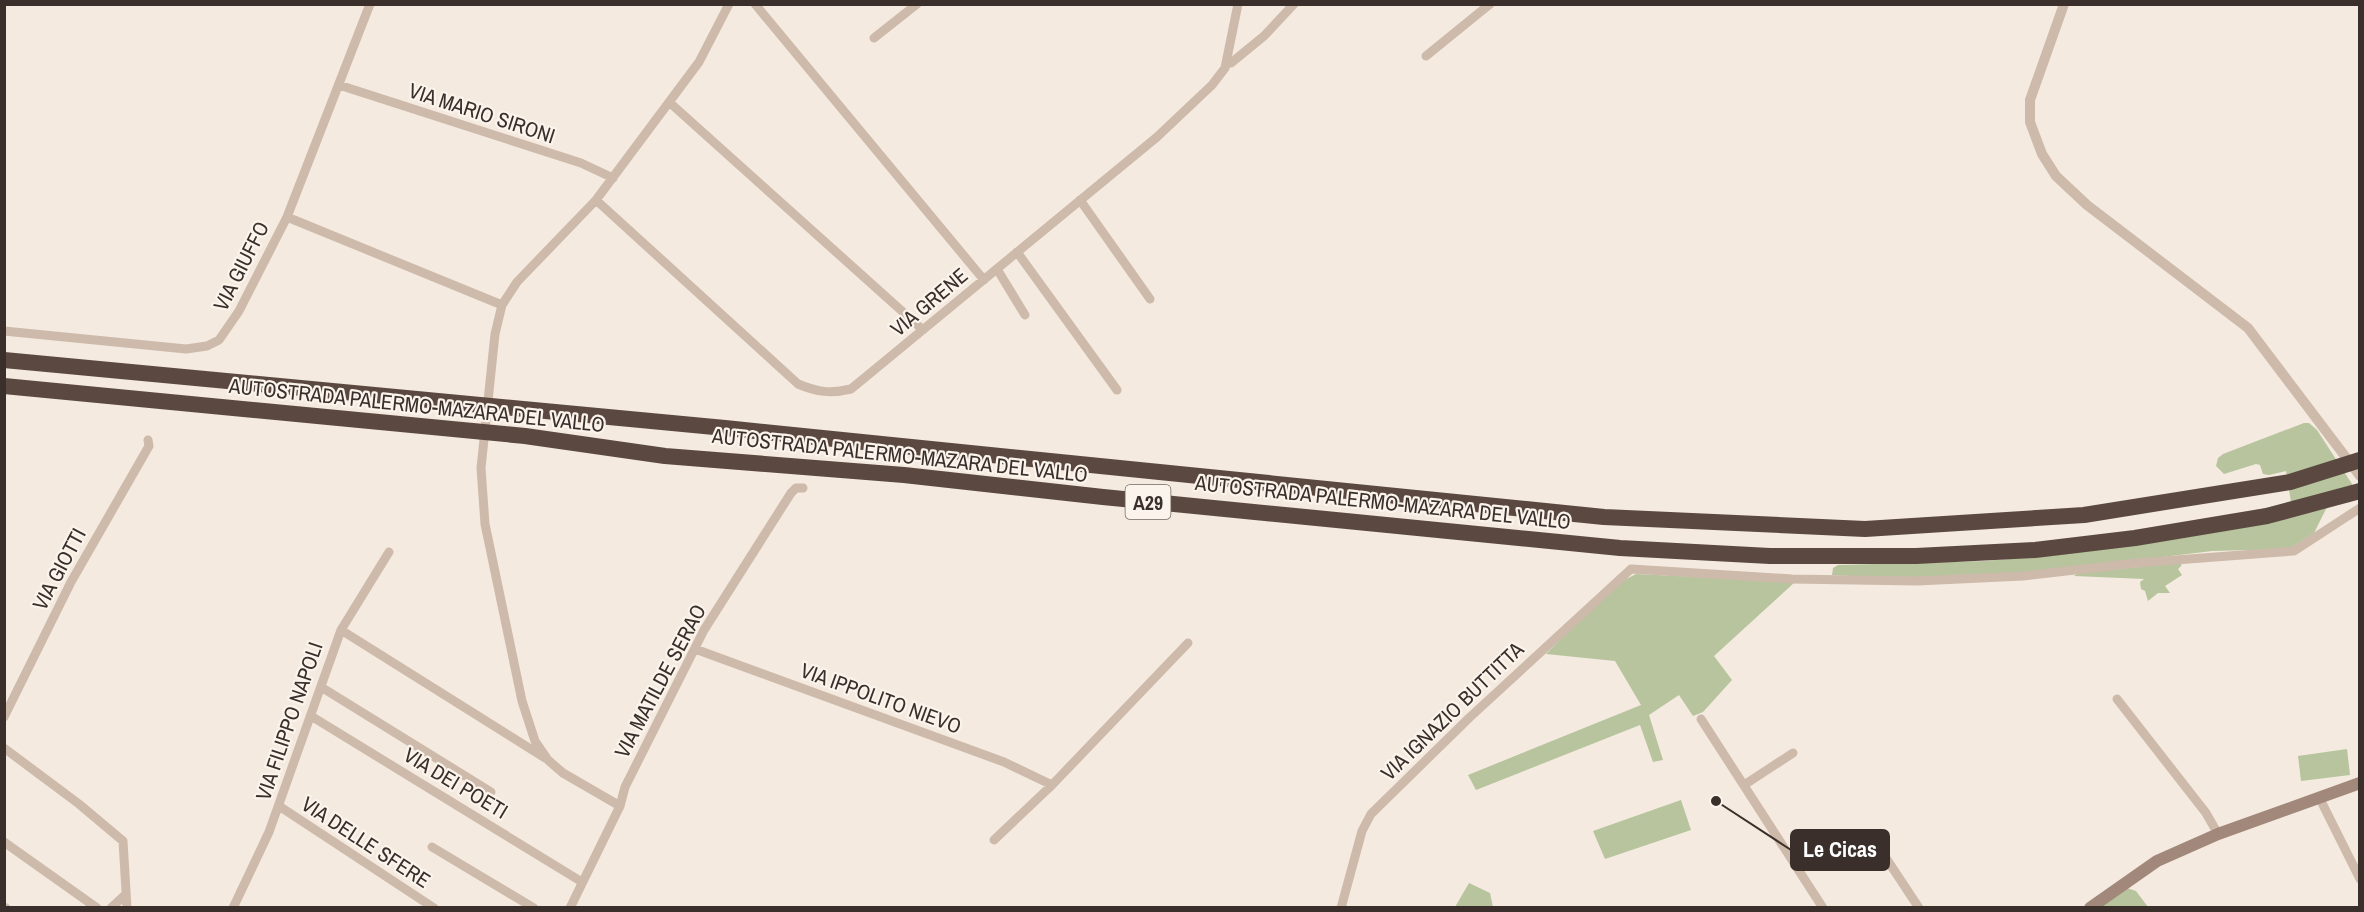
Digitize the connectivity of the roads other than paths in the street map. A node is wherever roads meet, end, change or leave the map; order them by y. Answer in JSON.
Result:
{"nodes":[{"id":1,"x":370,"y":4,"type":"edge"},
{"id":2,"x":729,"y":4,"type":"edge"},
{"id":3,"x":755,"y":4,"type":"edge"},
{"id":4,"x":918,"y":4,"type":"edge"},
{"id":5,"x":1238,"y":4,"type":"edge"},
{"id":6,"x":1294,"y":4,"type":"edge"},
{"id":7,"x":1490,"y":4,"type":"edge"},
{"id":8,"x":2064,"y":4,"type":"edge"},
{"id":9,"x":874,"y":38,"type":"dead end"},
{"id":10,"x":1426,"y":56,"type":"dead end"},
{"id":11,"x":1231,"y":63,"type":"dead end"},
{"id":12,"x":339,"y":85,"type":"junction"},
{"id":13,"x":669,"y":102,"type":"junction"},
{"id":14,"x":613,"y":178,"type":"junction"},
{"id":15,"x":596,"y":200,"type":"junction"},
{"id":16,"x":1080,"y":200,"type":"junction"},
{"id":17,"x":287,"y":217,"type":"junction"},
{"id":18,"x":1017,"y":252,"type":"junction"},
{"id":19,"x":997,"y":269,"type":"junction"},
{"id":20,"x":984,"y":280,"type":"junction"},
{"id":21,"x":1150,"y":299,"type":"dead end"},
{"id":22,"x":502,"y":305,"type":"junction"},
{"id":23,"x":1025,"y":315,"type":"dead end"},
{"id":24,"x":4,"y":330,"type":"edge"},
{"id":25,"x":923,"y":330,"type":"junction"},
{"id":26,"x":4,"y":360,"type":"edge"},
{"id":27,"x":4,"y":386,"type":"edge"},
{"id":28,"x":1117,"y":390,"type":"dead end"},
{"id":29,"x":148,"y":440,"type":"dead end"},
{"id":30,"x":2360,"y":460,"type":"edge"},
{"id":31,"x":2360,"y":476,"type":"edge"},
{"id":32,"x":803,"y":488,"type":"dead end"},
{"id":33,"x":2360,"y":491,"type":"edge"},
{"id":34,"x":2360,"y":508,"type":"edge"},
{"id":35,"x":389,"y":552,"type":"dead end"},
{"id":36,"x":341,"y":630,"type":"junction"},
{"id":37,"x":1188,"y":643,"type":"dead end"},
{"id":38,"x":695,"y":649,"type":"junction"},
{"id":39,"x":321,"y":687,"type":"junction"},
{"id":40,"x":2117,"y":699,"type":"dead end"},
{"id":41,"x":311,"y":716,"type":"junction"},
{"id":42,"x":4,"y":717,"type":"edge"},
{"id":43,"x":1701,"y":719,"type":"dead end"},
{"id":44,"x":4,"y":748,"type":"edge"},
{"id":45,"x":1793,"y":753,"type":"dead end"},
{"id":46,"x":548,"y":760,"type":"junction"},
{"id":47,"x":2360,"y":783,"type":"edge"},
{"id":48,"x":1052,"y":785,"type":"junction"},
{"id":49,"x":1744,"y":785,"type":"junction"},
{"id":50,"x":491,"y":792,"type":"dead end"},
{"id":51,"x":2319,"y":797,"type":"junction"},
{"id":52,"x":279,"y":806,"type":"junction"},
{"id":53,"x":620,"y":806,"type":"junction"},
{"id":54,"x":2218,"y":834,"type":"junction"},
{"id":55,"x":994,"y":840,"type":"dead end"},
{"id":56,"x":4,"y":842,"type":"edge"},
{"id":57,"x":432,"y":847,"type":"dead end"},
{"id":58,"x":1880,"y":849,"type":"dead end"},
{"id":59,"x":2357,"y":867,"type":"edge"},
{"id":60,"x":2360,"y":879,"type":"edge"},
{"id":61,"x":582,"y":882,"type":"junction"},
{"id":62,"x":126,"y":894,"type":"junction"},
{"id":63,"x":98,"y":908,"type":"edge"},
{"id":64,"x":111,"y":908,"type":"edge"},
{"id":65,"x":127,"y":908,"type":"edge"},
{"id":66,"x":233,"y":908,"type":"edge"},
{"id":67,"x":434,"y":908,"type":"edge"},
{"id":68,"x":534,"y":908,"type":"edge"},
{"id":69,"x":570,"y":908,"type":"edge"},
{"id":70,"x":1341,"y":908,"type":"edge"},
{"id":71,"x":1823,"y":908,"type":"edge"},
{"id":72,"x":1919,"y":908,"type":"edge"},
{"id":73,"x":2090,"y":908,"type":"edge"}],
"edges":[{"from":1,"to":12,"type":"street","name":"VIA GIUFFO"},
{"from":2,"to":13,"type":"street"},
{"from":3,"to":20,"type":"street"},
{"from":4,"to":9,"type":"street"},
{"from":5,"to":16,"type":"street","name":"VIA GRENE"},
{"from":6,"to":11,"type":"street"},
{"from":7,"to":10,"type":"street"},
{"from":8,"to":31,"type":"street"},
{"from":12,"to":14,"type":"street","name":"VIA MARIO SIRONI"},
{"from":12,"to":17,"type":"street","name":"VIA GIUFFO"},
{"from":13,"to":14,"type":"street"},
{"from":13,"to":25,"type":"street"},
{"from":14,"to":15,"type":"street"},
{"from":15,"to":22,"type":"street"},
{"from":15,"to":25,"type":"street","name":"VIA GRENE"},
{"from":16,"to":18,"type":"street","name":"VIA GRENE"},
{"from":16,"to":21,"type":"street"},
{"from":17,"to":22,"type":"street"},
{"from":17,"to":24,"type":"street","name":"VIA GIUFFO"},
{"from":18,"to":19,"type":"street","name":"VIA GRENE"},
{"from":18,"to":28,"type":"street"},
{"from":19,"to":20,"type":"street","name":"VIA GRENE"},
{"from":19,"to":23,"type":"street"},
{"from":20,"to":25,"type":"street","name":"VIA GRENE"},
{"from":22,"to":46,"type":"street"},
{"from":26,"to":30,"type":"highway","name":"AUTOSTRADA PALERMO-MAZARA DEL VALLO","number":"A29"},
{"from":27,"to":33,"type":"highway","name":"AUTOSTRADA PALERMO-MAZARA DEL VALLO","number":"A29"},
{"from":29,"to":42,"type":"street","name":"VIA GIOTTI"},
{"from":32,"to":38,"type":"street","name":"VIA MATILDE SERAO"},
{"from":34,"to":70,"type":"street","name":"VIA IGNAZIO BUTTITTA"},
{"from":35,"to":36,"type":"street","name":"VIA FILIPPO NAPOLI"},
{"from":36,"to":39,"type":"street","name":"VIA FILIPPO NAPOLI"},
{"from":36,"to":46,"type":"street"},
{"from":37,"to":48,"type":"street"},
{"from":38,"to":48,"type":"street","name":"VIA IPPOLITO NIEVO"},
{"from":38,"to":53,"type":"street","name":"VIA MATILDE SERAO"},
{"from":39,"to":41,"type":"street","name":"VIA FILIPPO NAPOLI"},
{"from":39,"to":50,"type":"street"},
{"from":40,"to":54,"type":"street"},
{"from":41,"to":52,"type":"street","name":"VIA FILIPPO NAPOLI"},
{"from":41,"to":61,"type":"street","name":"VIA DEI POETI"},
{"from":43,"to":49,"type":"street"},
{"from":44,"to":62,"type":"street"},
{"from":45,"to":49,"type":"street"},
{"from":46,"to":53,"type":"street"},
{"from":47,"to":51,"type":"main road"},
{"from":48,"to":55,"type":"street"},
{"from":49,"to":71,"type":"street"},
{"from":51,"to":54,"type":"main road"},
{"from":51,"to":59,"type":"street"},
{"from":52,"to":66,"type":"street","name":"VIA FILIPPO NAPOLI"},
{"from":52,"to":67,"type":"street","name":"VIA DELLE SFERE"},
{"from":53,"to":61,"type":"street","name":"VIA MATILDE SERAO"},
{"from":54,"to":73,"type":"main road"},
{"from":56,"to":63,"type":"street"},
{"from":57,"to":68,"type":"street"},
{"from":58,"to":72,"type":"street"},
{"from":59,"to":60,"type":"street"},
{"from":61,"to":69,"type":"street","name":"VIA MATILDE SERAO"},
{"from":62,"to":64,"type":"street"},
{"from":62,"to":65,"type":"street"}]}
